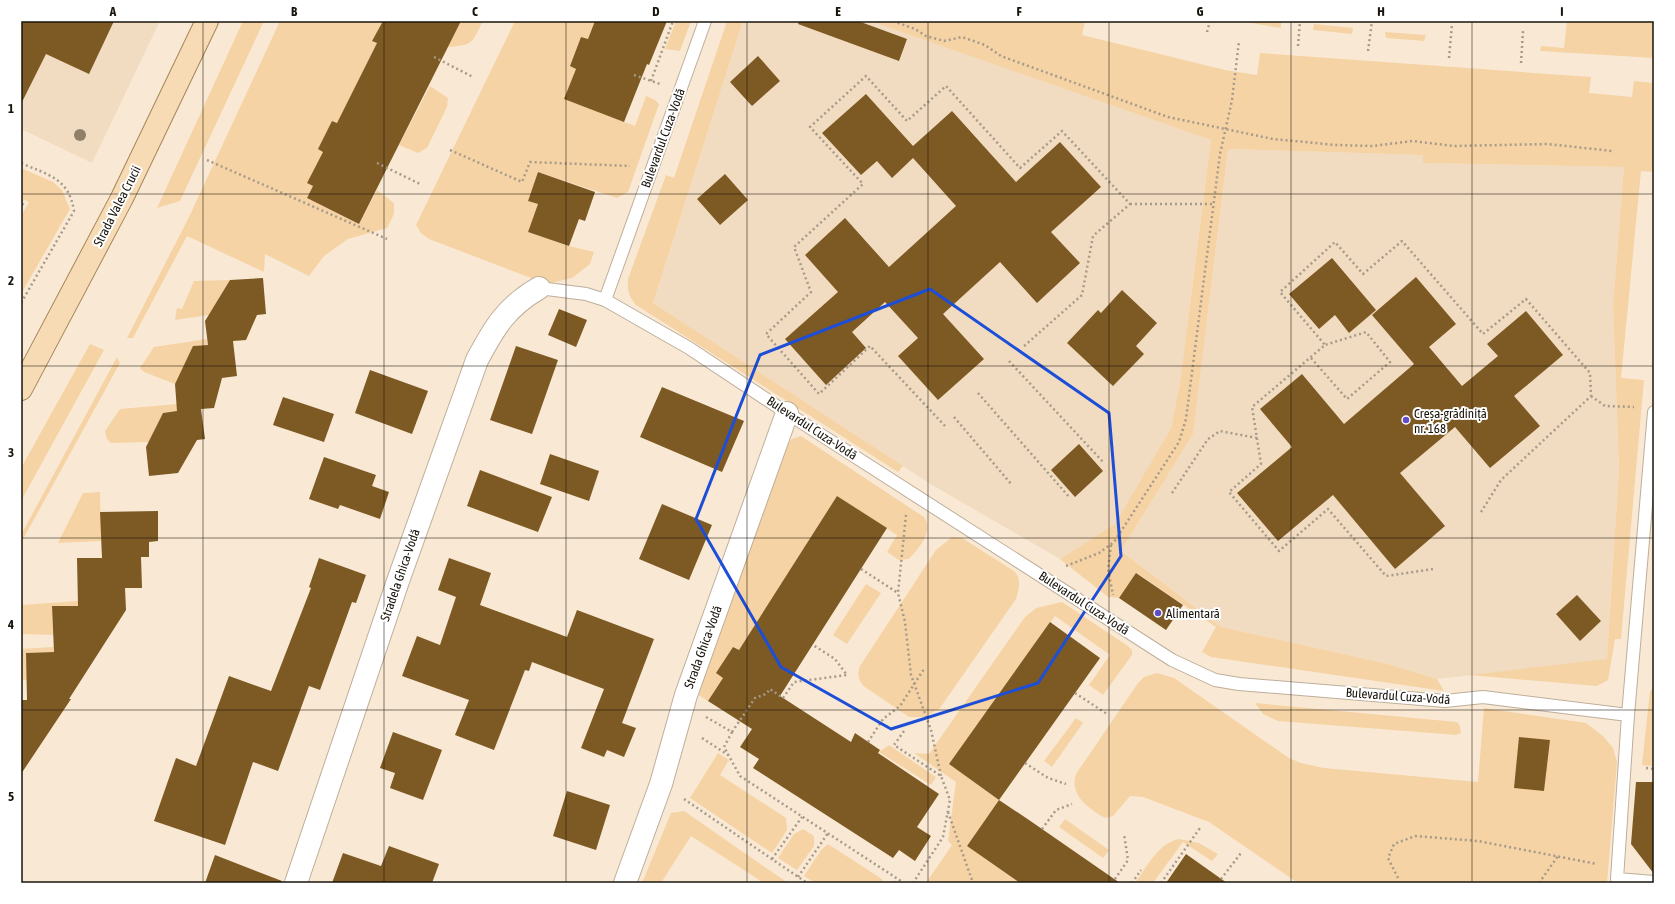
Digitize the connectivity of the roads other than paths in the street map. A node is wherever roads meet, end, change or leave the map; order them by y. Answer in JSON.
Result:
{"nodes":[{"id":1,"x":207,"y":21,"type":"edge"},
{"id":2,"x":705,"y":21,"type":"edge"},
{"id":3,"x":538,"y":288,"type":"joint"},
{"id":4,"x":605,"y":300,"type":"junction"},
{"id":5,"x":21,"y":389,"type":"edge"},
{"id":6,"x":1654,"y":412,"type":"edge"},
{"id":7,"x":787,"y":413,"type":"junction"},
{"id":8,"x":1628,"y":715,"type":"junction"},
{"id":9,"x":1654,"y":882,"type":"edge"},
{"id":10,"x":296,"y":883,"type":"edge"},
{"id":11,"x":625,"y":883,"type":"edge"}],
"edges":[{"from":1,"to":5,"type":"main road","name":"Strada Valea Crucii"},
{"from":2,"to":4,"type":"lane","name":"Bulevardul Cuza-Vodă"},
{"from":3,"to":4,"type":"lane","name":"Bulevardul Cuza-Vodă"},
{"from":3,"to":10,"type":"street","name":"Stradela Ghica-Vodă"},
{"from":4,"to":7,"type":"lane","name":"Bulevardul Cuza-Vodă"},
{"from":6,"to":8,"type":"lane"},
{"from":7,"to":8,"type":"lane","name":"Bulevardul Cuza-Vodă"},
{"from":7,"to":11,"type":"street","name":"Strada Ghica-Vodă"},
{"from":8,"to":9,"type":"lane"}]}
